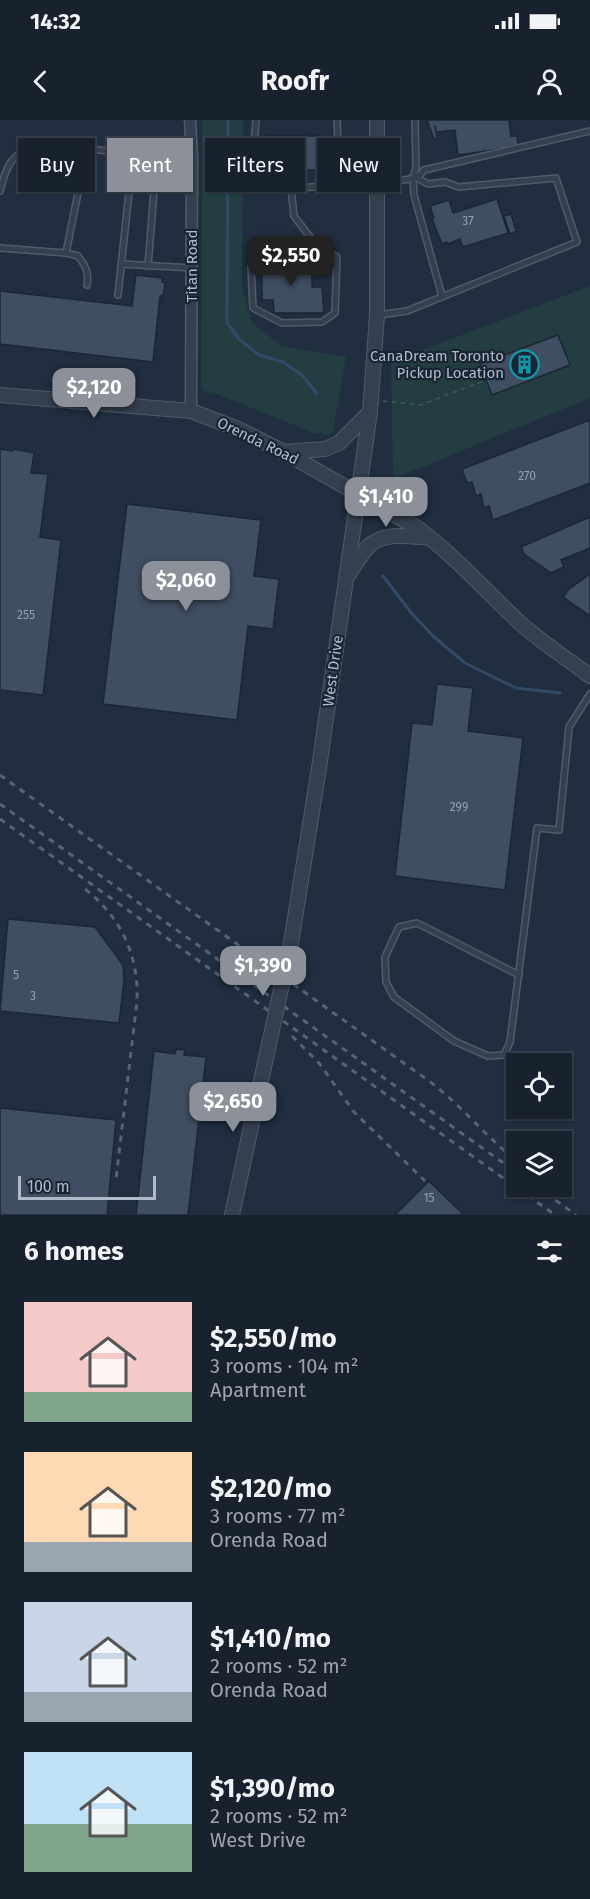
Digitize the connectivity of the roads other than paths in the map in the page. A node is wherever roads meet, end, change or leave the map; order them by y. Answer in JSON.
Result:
{"nodes":[{"id":1,"x":190,"y":120,"type":"edge"},
{"id":2,"x":255,"y":120,"type":"edge"},
{"id":3,"x":337,"y":120,"type":"edge"},
{"id":4,"x":377,"y":120,"type":"edge"},
{"id":5,"x":415,"y":120,"type":"edge"},
{"id":6,"x":590,"y":131,"type":"edge"},
{"id":7,"x":191,"y":138,"type":"edge"},
{"id":8,"x":254,"y":138,"type":"edge"},
{"id":9,"x":338,"y":138,"type":"edge"},
{"id":10,"x":377,"y":138,"type":"edge"},
{"id":11,"x":18,"y":154,"type":"edge"},
{"id":12,"x":415,"y":178,"type":"junction"},
{"id":13,"x":400,"y":180,"type":"edge"},
{"id":14,"x":317,"y":187,"type":"edge"},
{"id":15,"x":0,"y":191,"type":"edge"},
{"id":16,"x":78,"y":192,"type":"edge"},
{"id":17,"x":129,"y":192,"type":"edge"},
{"id":18,"x":154,"y":192,"type":"edge"},
{"id":19,"x":192,"y":192,"type":"edge"},
{"id":20,"x":376,"y":192,"type":"edge"},
{"id":21,"x":0,"y":248,"type":"edge"},
{"id":22,"x":66,"y":253,"type":"junction"},
{"id":23,"x":122,"y":264,"type":"junction"},
{"id":24,"x":148,"y":266,"type":"junction"},
{"id":25,"x":250,"y":267,"type":"dead end"},
{"id":26,"x":192,"y":268,"type":"junction"},
{"id":27,"x":87,"y":285,"type":"dead end"},
{"id":28,"x":118,"y":295,"type":"dead end"},
{"id":29,"x":442,"y":297,"type":"junction"},
{"id":30,"x":377,"y":315,"type":"junction"},
{"id":31,"x":0,"y":395,"type":"edge"},
{"id":32,"x":370,"y":405,"type":"junction"},
{"id":33,"x":191,"y":411,"type":"junction"},
{"id":34,"x":284,"y":452,"type":"junction"},
{"id":35,"x":358,"y":494,"type":"junction"},
{"id":36,"x":430,"y":538,"type":"junction"},
{"id":37,"x":346,"y":578,"type":"junction"},
{"id":38,"x":589,"y":673,"type":"edge"},
{"id":39,"x":590,"y":694,"type":"edge"},
{"id":40,"x":519,"y":975,"type":"junction"},
{"id":41,"x":232,"y":1215,"type":"edge"}],
"edges":[{"from":1,"to":7,"type":"street","name":"Titan Road"},
{"from":2,"to":8,"type":"lane"},
{"from":3,"to":9,"type":"lane"},
{"from":4,"to":10,"type":"street","name":"West Drive"},
{"from":5,"to":12,"type":"lane"},
{"from":6,"to":12,"type":"lane"},
{"from":11,"to":15,"type":"lane"},
{"from":12,"to":13,"type":"lane"},
{"from":12,"to":29,"type":"lane"},
{"from":12,"to":29,"type":"lane"},
{"from":14,"to":25,"type":"lane"},
{"from":16,"to":22,"type":"lane"},
{"from":17,"to":23,"type":"lane"},
{"from":18,"to":24,"type":"lane"},
{"from":19,"to":26,"type":"street","name":"Titan Road"},
{"from":20,"to":30,"type":"street","name":"West Drive"},
{"from":21,"to":22,"type":"lane"},
{"from":22,"to":27,"type":"lane"},
{"from":23,"to":24,"type":"lane"},
{"from":23,"to":28,"type":"lane"},
{"from":24,"to":26,"type":"lane"},
{"from":26,"to":33,"type":"street","name":"Titan Road"},
{"from":29,"to":30,"type":"lane"},
{"from":30,"to":32,"type":"street","name":"West Drive"},
{"from":31,"to":33,"type":"street","name":"Orenda Road"},
{"from":32,"to":34,"type":"street"},
{"from":32,"to":35,"type":"street","name":"West Drive"},
{"from":33,"to":34,"type":"street","name":"Orenda Road"},
{"from":34,"to":35,"type":"street","name":"Orenda Road"},
{"from":35,"to":36,"type":"street","name":"Orenda Road"},
{"from":35,"to":37,"type":"street","name":"West Drive"},
{"from":36,"to":37,"type":"street"},
{"from":36,"to":38,"type":"street","name":"Orenda Road"},
{"from":37,"to":41,"type":"street","name":"West Drive","bridge":true},
{"from":39,"to":40,"type":"lane"},
{"from":40,"to":40,"type":"lane"}]}
